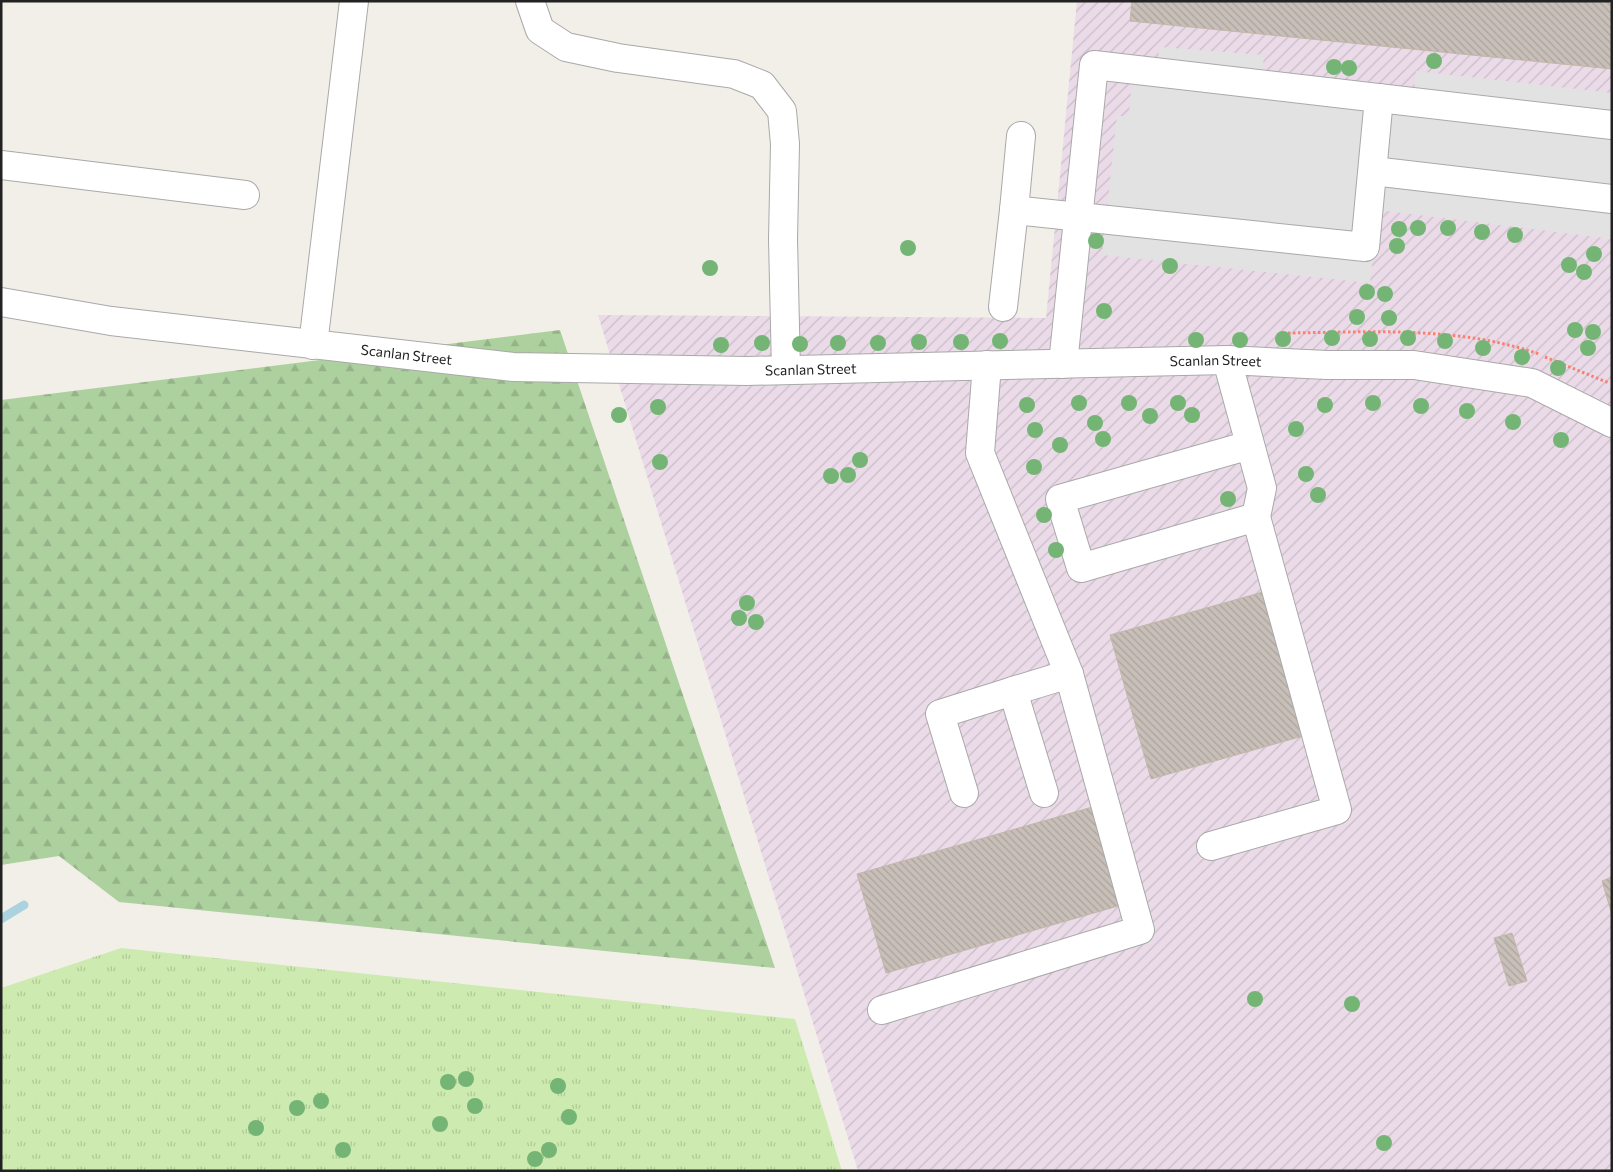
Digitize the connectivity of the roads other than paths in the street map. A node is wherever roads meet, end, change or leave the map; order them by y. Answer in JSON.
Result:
{"nodes":[{"id":1,"x":354,"y":1,"type":"edge"},
{"id":2,"x":530,"y":1,"type":"edge"},
{"id":3,"x":1379,"y":98,"type":"junction"},
{"id":4,"x":1612,"y":126,"type":"edge"},
{"id":5,"x":1021,"y":136,"type":"dead end"},
{"id":6,"x":1,"y":165,"type":"edge"},
{"id":7,"x":1373,"y":171,"type":"junction"},
{"id":8,"x":245,"y":195,"type":"dead end"},
{"id":9,"x":1612,"y":199,"type":"edge"},
{"id":10,"x":1014,"y":210,"type":"junction"},
{"id":11,"x":1078,"y":216,"type":"junction"},
{"id":12,"x":1,"y":302,"type":"edge"},
{"id":13,"x":1003,"y":307,"type":"dead end"},
{"id":14,"x":313,"y":345,"type":"junction"},
{"id":15,"x":1227,"y":360,"type":"junction"},
{"id":16,"x":1063,"y":364,"type":"junction"},
{"id":17,"x":987,"y":365,"type":"junction"},
{"id":18,"x":786,"y":370,"type":"junction"},
{"id":19,"x":1612,"y":423,"type":"edge"},
{"id":20,"x":1250,"y":445,"type":"junction"},
{"id":21,"x":1256,"y":517,"type":"junction"},
{"id":22,"x":1068,"y":674,"type":"junction"},
{"id":23,"x":1013,"y":691,"type":"junction"},
{"id":24,"x":964,"y":793,"type":"dead end"},
{"id":25,"x":1044,"y":793,"type":"dead end"},
{"id":26,"x":1211,"y":846,"type":"dead end"},
{"id":27,"x":882,"y":1010,"type":"dead end"}],
"edges":[{"from":1,"to":14,"type":"street"},
{"from":2,"to":18,"type":"street"},
{"from":3,"to":4,"type":"street"},
{"from":3,"to":7,"type":"street"},
{"from":3,"to":11,"type":"street"},
{"from":5,"to":10,"type":"street"},
{"from":6,"to":8,"type":"street"},
{"from":7,"to":9,"type":"street"},
{"from":7,"to":11,"type":"street"},
{"from":10,"to":11,"type":"street"},
{"from":10,"to":13,"type":"street"},
{"from":11,"to":16,"type":"street"},
{"from":12,"to":14,"type":"street","name":"Scanlan Street"},
{"from":14,"to":18,"type":"street","name":"Scanlan Street"},
{"from":15,"to":16,"type":"street","name":"Scanlan Street"},
{"from":15,"to":19,"type":"street","name":"Scanlan Street"},
{"from":15,"to":20,"type":"street"},
{"from":16,"to":17,"type":"street","name":"Scanlan Street"},
{"from":17,"to":18,"type":"street","name":"Scanlan Street"},
{"from":17,"to":22,"type":"street"},
{"from":20,"to":21,"type":"street"},
{"from":20,"to":21,"type":"street"},
{"from":21,"to":26,"type":"street"},
{"from":22,"to":23,"type":"street"},
{"from":22,"to":27,"type":"street"},
{"from":23,"to":24,"type":"street"},
{"from":23,"to":25,"type":"street"}]}
